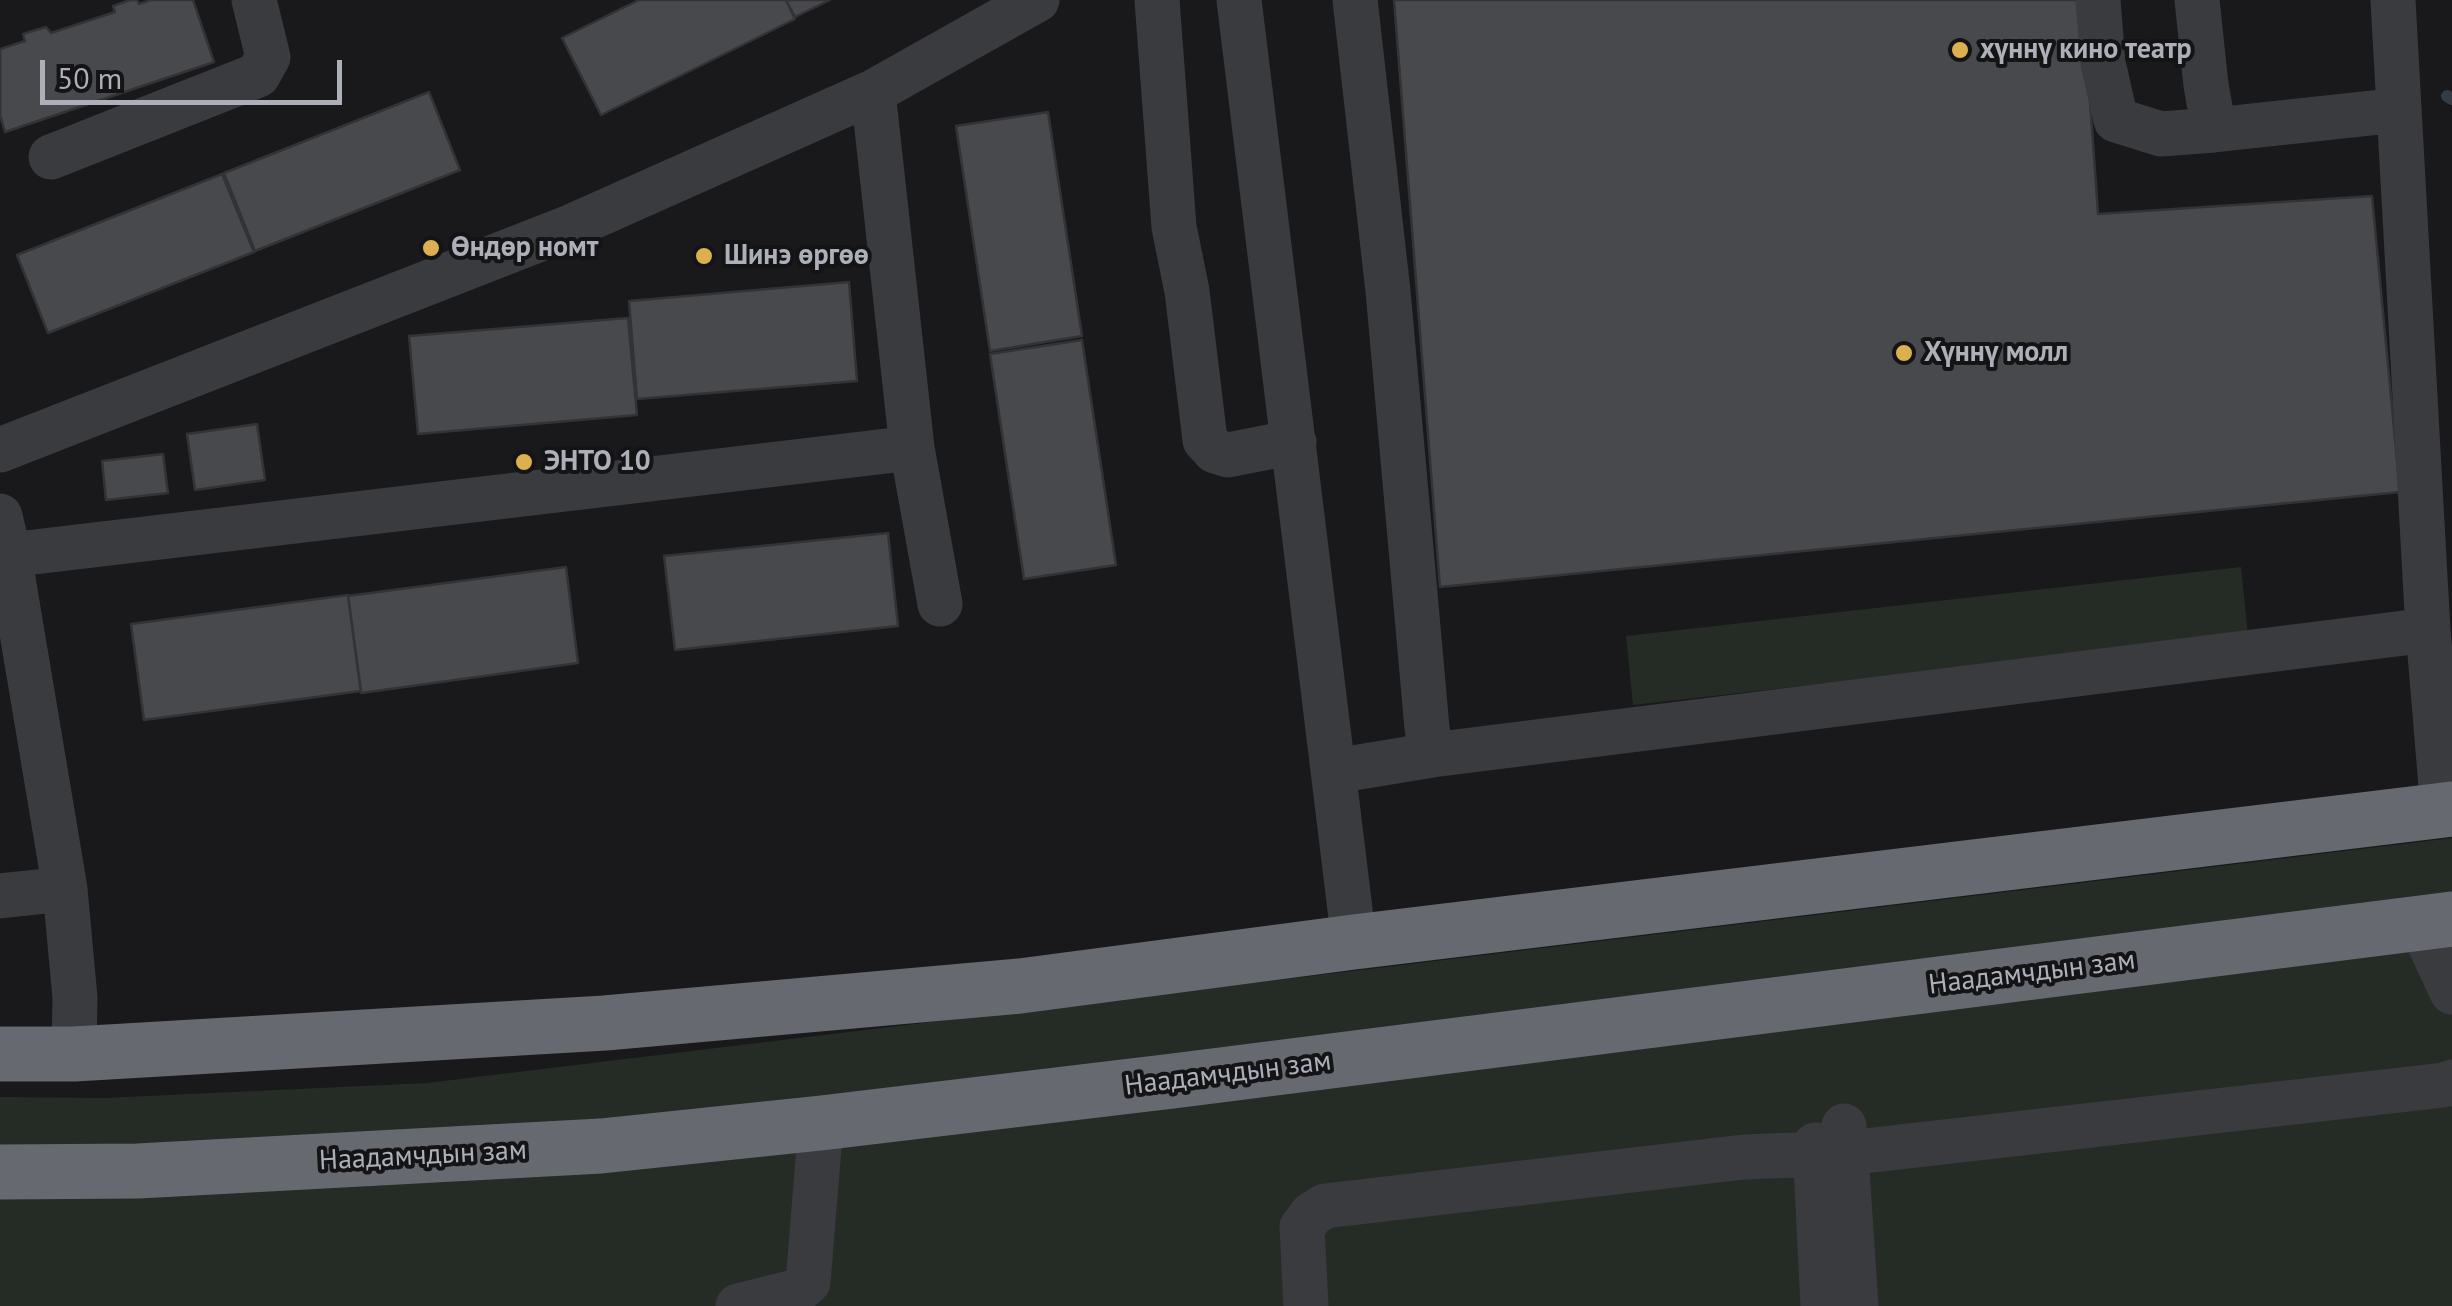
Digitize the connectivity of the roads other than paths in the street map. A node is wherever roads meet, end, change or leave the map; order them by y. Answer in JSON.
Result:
{"nodes":[{"id":1,"x":254,"y":0,"type":"edge"},
{"id":2,"x":1037,"y":0,"type":"edge"},
{"id":3,"x":1157,"y":0,"type":"edge"},
{"id":4,"x":1239,"y":0,"type":"edge"},
{"id":5,"x":1354,"y":0,"type":"edge"},
{"id":6,"x":2098,"y":0,"type":"edge"},
{"id":7,"x":2197,"y":0,"type":"edge"},
{"id":8,"x":2393,"y":0,"type":"edge"},
{"id":9,"x":873,"y":92,"type":"junction"},
{"id":10,"x":2399,"y":110,"type":"junction"},
{"id":11,"x":2214,"y":130,"type":"junction"},
{"id":12,"x":51,"y":157,"type":"dead end"},
{"id":13,"x":1294,"y":442,"type":"junction"},
{"id":14,"x":912,"y":448,"type":"junction"},
{"id":15,"x":0,"y":450,"type":"edge"},
{"id":16,"x":4,"y":536,"type":"edge"},
{"id":17,"x":940,"y":604,"type":"dead end"},
{"id":18,"x":2428,"y":630,"type":"junction"},
{"id":19,"x":1432,"y":755,"type":"junction"},
{"id":20,"x":1334,"y":771,"type":"junction"},
{"id":21,"x":2448,"y":809,"type":"edge"},
{"id":22,"x":64,"y":889,"type":"junction"},
{"id":23,"x":0,"y":896,"type":"edge"},
{"id":24,"x":2436,"y":921,"type":"edge"},
{"id":25,"x":1354,"y":942,"type":"junction"},
{"id":26,"x":2452,"y":992,"type":"edge"},
{"id":27,"x":0,"y":1054,"type":"edge"},
{"id":28,"x":74,"y":1054,"type":"junction"},
{"id":29,"x":2449,"y":1076,"type":"edge"},
{"id":30,"x":822,"y":1123,"type":"junction"},
{"id":31,"x":1830,"y":1141,"type":"junction"},
{"id":32,"x":0,"y":1172,"type":"edge"},
{"id":33,"x":738,"y":1306,"type":"edge"},
{"id":34,"x":1306,"y":1306,"type":"edge"},
{"id":35,"x":1823,"y":1306,"type":"edge"},
{"id":36,"x":1856,"y":1306,"type":"edge"}],
"edges":[{"from":1,"to":12,"type":"street"},
{"from":2,"to":9,"type":"street"},
{"from":3,"to":13,"type":"street"},
{"from":4,"to":13,"type":"street"},
{"from":5,"to":19,"type":"street"},
{"from":6,"to":11,"type":"street"},
{"from":7,"to":11,"type":"street"},
{"from":8,"to":10,"type":"street"},
{"from":9,"to":14,"type":"street"},
{"from":9,"to":15,"type":"street"},
{"from":10,"to":11,"type":"street"},
{"from":10,"to":18,"type":"street"},
{"from":13,"to":20,"type":"street"},
{"from":14,"to":16,"type":"street"},
{"from":14,"to":17,"type":"street"},
{"from":16,"to":22,"type":"street"},
{"from":18,"to":19,"type":"street"},
{"from":18,"to":21,"type":"street"},
{"from":19,"to":20,"type":"street"},
{"from":20,"to":25,"type":"street"},
{"from":21,"to":25,"type":"highway"},
{"from":22,"to":23,"type":"street"},
{"from":22,"to":28,"type":"street"},
{"from":24,"to":26,"type":"street"},
{"from":24,"to":30,"type":"highway","name":"Наадамчдын зам"},
{"from":25,"to":28,"type":"highway"},
{"from":27,"to":28,"type":"highway"},
{"from":29,"to":31,"type":"street"},
{"from":30,"to":32,"type":"highway","name":"Наадамчдын зам"},
{"from":30,"to":33,"type":"street"},
{"from":31,"to":34,"type":"street"},
{"from":31,"to":35,"type":"street"},
{"from":31,"to":36,"type":"street"}]}
